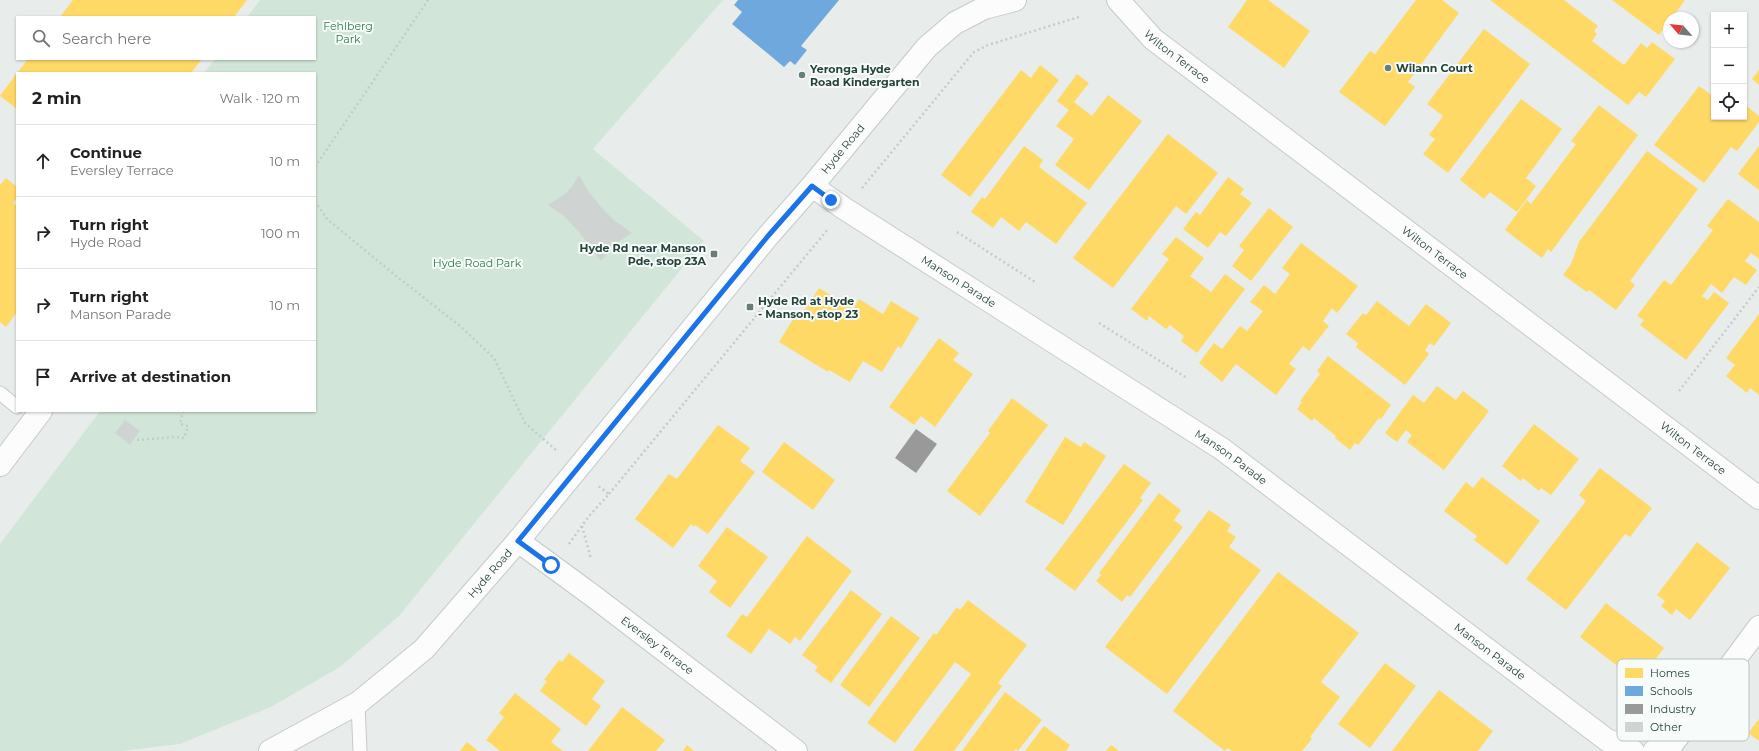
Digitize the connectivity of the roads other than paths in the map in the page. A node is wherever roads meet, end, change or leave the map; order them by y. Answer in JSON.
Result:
{"nodes":[{"id":1,"x":1014,"y":0,"type":"edge"},
{"id":2,"x":1118,"y":0,"type":"edge"},
{"id":3,"x":812,"y":186,"type":"junction"},
{"id":4,"x":0,"y":393,"type":"edge"},
{"id":5,"x":16,"y":406,"type":"edge"},
{"id":6,"x":32,"y":414,"type":"edge"},
{"id":7,"x":0,"y":465,"type":"edge"},
{"id":8,"x":1759,"y":498,"type":"edge"},
{"id":9,"x":518,"y":541,"type":"junction"},
{"id":10,"x":1759,"y":627,"type":"edge"},
{"id":11,"x":1735,"y":659,"type":"edge"},
{"id":12,"x":358,"y":703,"type":"junction"},
{"id":13,"x":1674,"y":741,"type":"edge"},
{"id":14,"x":270,"y":751,"type":"edge"},
{"id":15,"x":360,"y":751,"type":"edge"},
{"id":16,"x":796,"y":751,"type":"edge"},
{"id":17,"x":1633,"y":751,"type":"edge"},
{"id":18,"x":1654,"y":751,"type":"edge"}],
"edges":[{"from":1,"to":3,"type":"street","name":"Hyde Road"},
{"from":2,"to":8,"type":"street","name":"Wilton Terrace"},
{"from":3,"to":9,"type":"street","name":"Hyde Road"},
{"from":3,"to":17,"type":"street","name":"Manson Parade"},
{"from":4,"to":5,"type":"lane"},
{"from":6,"to":7,"type":"street"},
{"from":9,"to":12,"type":"street","name":"Hyde Road"},
{"from":9,"to":16,"type":"street","name":"Eversley Terrace"},
{"from":10,"to":11,"type":"street"},
{"from":12,"to":14,"type":"street","name":"Hyde Road"},
{"from":12,"to":15,"type":"lane"},
{"from":13,"to":18,"type":"street"}]}
